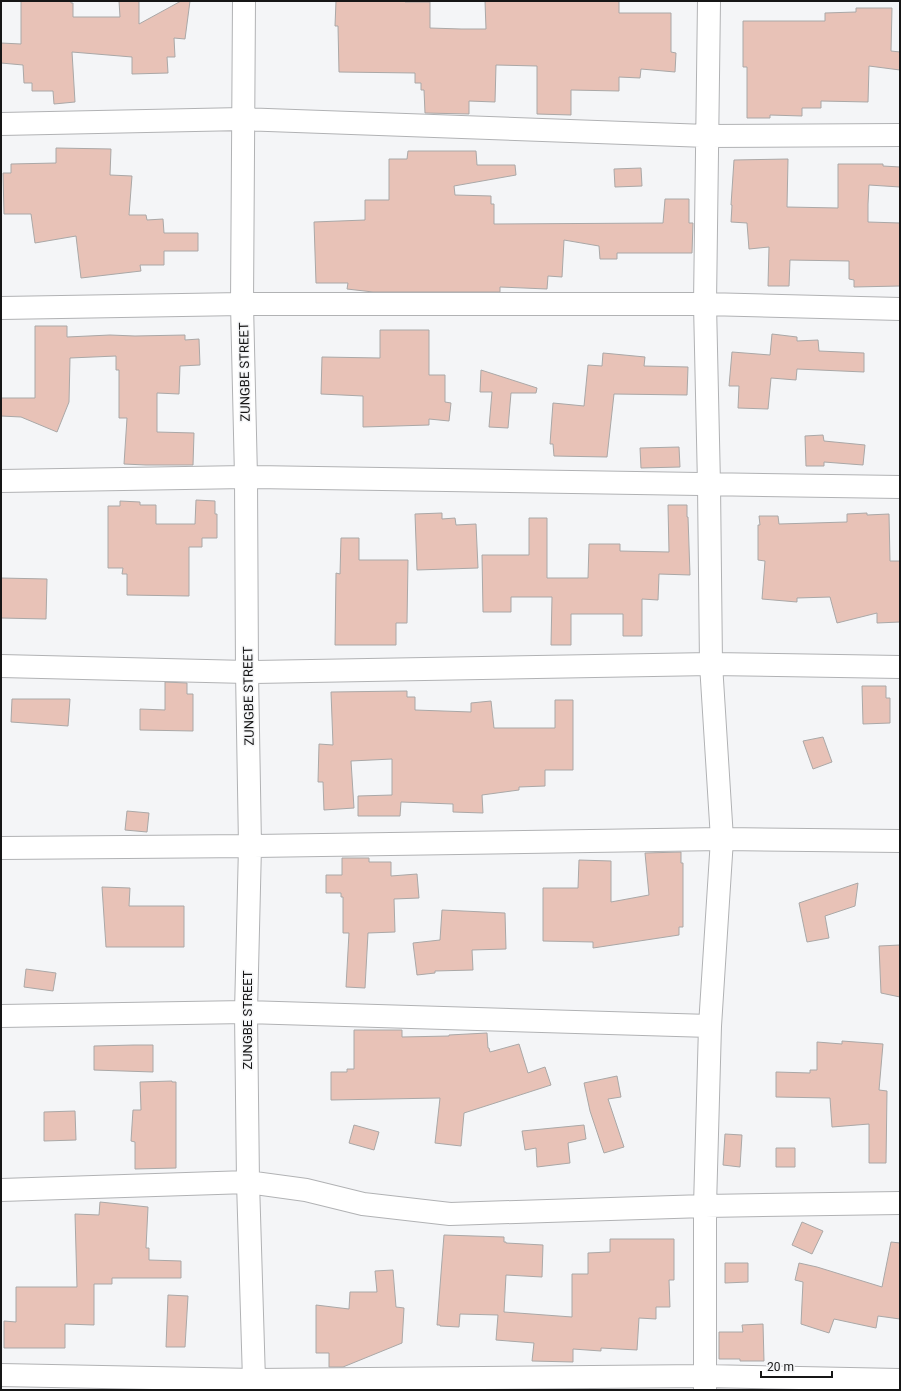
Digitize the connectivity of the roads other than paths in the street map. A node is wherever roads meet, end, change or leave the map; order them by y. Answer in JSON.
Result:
{"nodes":[{"id":1,"x":244,"y":1,"type":"edge"},
{"id":2,"x":709,"y":1,"type":"edge"},
{"id":3,"x":243,"y":119,"type":"junction"},
{"id":4,"x":1,"y":124,"type":"edge"},
{"id":5,"x":900,"y":135,"type":"edge"},
{"id":6,"x":707,"y":136,"type":"junction"},
{"id":7,"x":242,"y":304,"type":"junction"},
{"id":8,"x":705,"y":304,"type":"junction"},
{"id":9,"x":1,"y":308,"type":"edge"},
{"id":10,"x":900,"y":309,"type":"edge"},
{"id":11,"x":246,"y":477,"type":"junction"},
{"id":12,"x":1,"y":481,"type":"edge"},
{"id":13,"x":709,"y":484,"type":"junction"},
{"id":14,"x":900,"y":487,"type":"edge"},
{"id":15,"x":711,"y":664,"type":"junction"},
{"id":16,"x":1,"y":666,"type":"edge"},
{"id":17,"x":900,"y":667,"type":"edge"},
{"id":18,"x":247,"y":672,"type":"junction"},
{"id":19,"x":722,"y":839,"type":"junction"},
{"id":20,"x":900,"y":841,"type":"edge"},
{"id":21,"x":250,"y":846,"type":"junction"},
{"id":22,"x":1,"y":848,"type":"edge"},
{"id":23,"x":246,"y":1012,"type":"junction"},
{"id":24,"x":1,"y":1016,"type":"edge"},
{"id":25,"x":710,"y":1026,"type":"junction"},
{"id":26,"x":248,"y":1182,"type":"junction"},
{"id":27,"x":1,"y":1190,"type":"edge"},
{"id":28,"x":900,"y":1203,"type":"edge"},
{"id":29,"x":704,"y":1206,"type":"junction"},
{"id":30,"x":1,"y":1375,"type":"edge"},
{"id":31,"x":900,"y":1380,"type":"edge"},
{"id":32,"x":705,"y":1383,"type":"edge"},
{"id":33,"x":254,"y":1385,"type":"edge"}],
"edges":[{"from":1,"to":3,"type":"street","name":"ZUNGBE STREET"},
{"from":2,"to":6,"type":"street"},
{"from":3,"to":4,"type":"street"},
{"from":3,"to":6,"type":"street"},
{"from":3,"to":7,"type":"street","name":"ZUNGBE STREET"},
{"from":5,"to":6,"type":"street"},
{"from":6,"to":8,"type":"street"},
{"from":7,"to":8,"type":"street"},
{"from":7,"to":9,"type":"street"},
{"from":7,"to":11,"type":"street","name":"ZUNGBE STREET"},
{"from":8,"to":10,"type":"street"},
{"from":8,"to":13,"type":"street"},
{"from":11,"to":12,"type":"street"},
{"from":11,"to":13,"type":"street"},
{"from":11,"to":18,"type":"street","name":"ZUNGBE STREET"},
{"from":13,"to":14,"type":"street"},
{"from":13,"to":15,"type":"street"},
{"from":15,"to":17,"type":"street"},
{"from":15,"to":18,"type":"street"},
{"from":15,"to":19,"type":"street"},
{"from":16,"to":18,"type":"street"},
{"from":18,"to":21,"type":"street","name":"ZUNGBE STREET"},
{"from":19,"to":20,"type":"street"},
{"from":19,"to":21,"type":"street"},
{"from":19,"to":25,"type":"street"},
{"from":21,"to":22,"type":"street"},
{"from":21,"to":23,"type":"street","name":"ZUNGBE STREET"},
{"from":23,"to":24,"type":"street"},
{"from":23,"to":25,"type":"street"},
{"from":23,"to":26,"type":"street","name":"ZUNGBE STREET"},
{"from":25,"to":29,"type":"street"},
{"from":26,"to":27,"type":"street"},
{"from":26,"to":29,"type":"street"},
{"from":26,"to":33,"type":"street","name":"ZUNGBE STREET"},
{"from":28,"to":29,"type":"street"},
{"from":29,"to":32,"type":"street"},
{"from":30,"to":33,"type":"street"},
{"from":31,"to":32,"type":"street"},
{"from":32,"to":33,"type":"street"}]}
